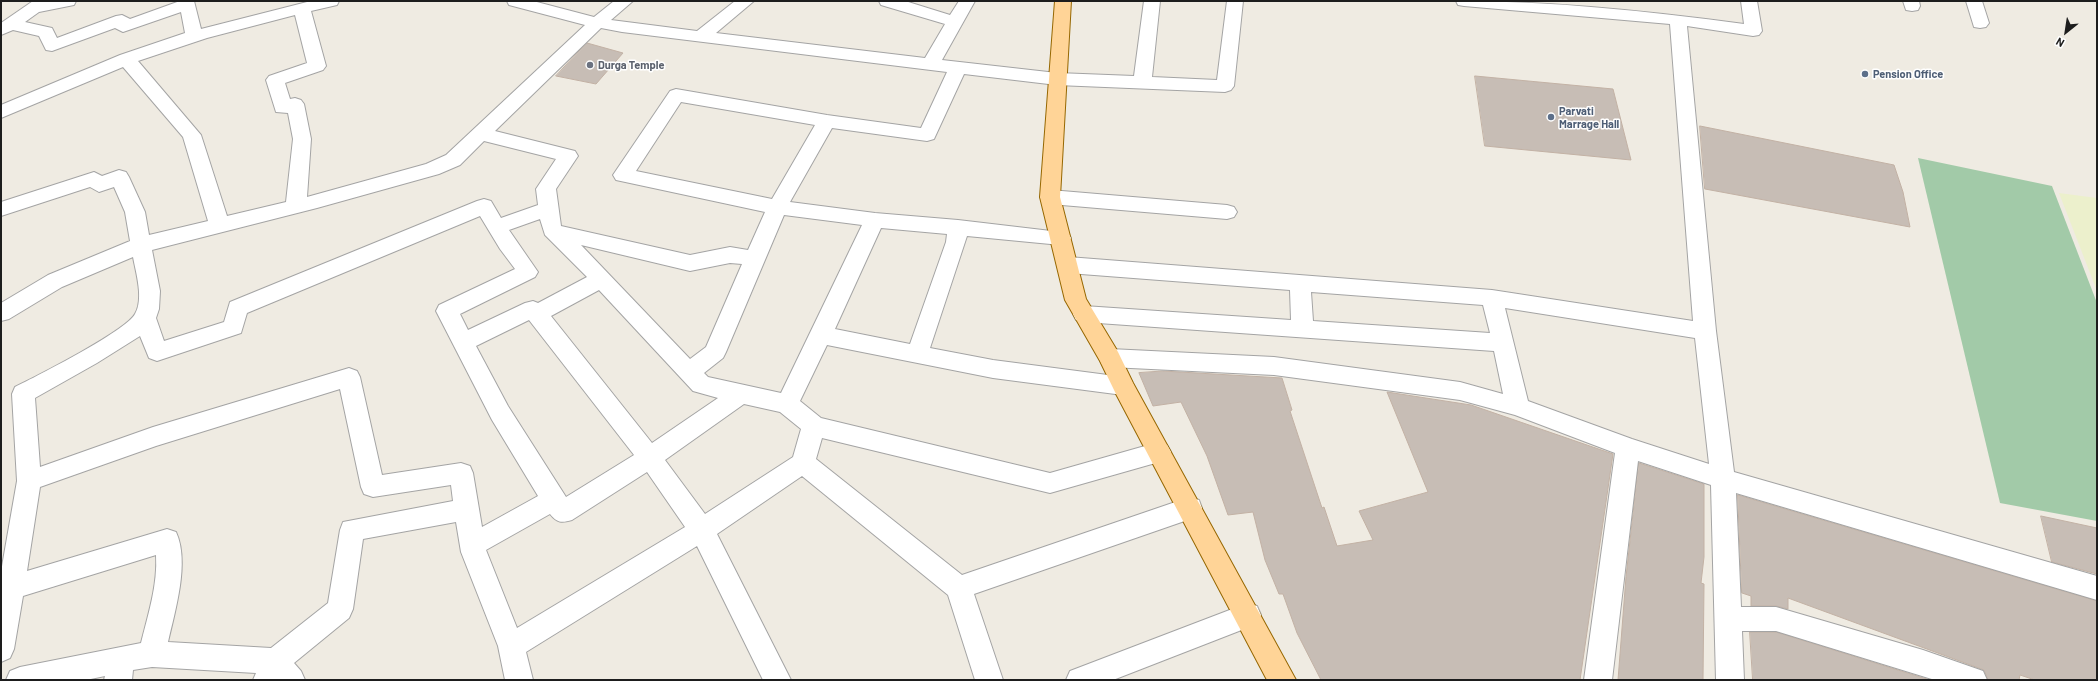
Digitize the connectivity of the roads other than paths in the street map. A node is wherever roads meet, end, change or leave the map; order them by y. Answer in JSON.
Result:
{"nodes":[{"id":1,"x":68,"y":1,"type":"edge"},
{"id":2,"x":331,"y":1,"type":"edge"},
{"id":3,"x":515,"y":1,"type":"edge"},
{"id":4,"x":624,"y":1,"type":"edge"},
{"id":5,"x":746,"y":1,"type":"edge"},
{"id":6,"x":887,"y":1,"type":"edge"},
{"id":7,"x":966,"y":1,"type":"edge"},
{"id":8,"x":1063,"y":1,"type":"edge"},
{"id":9,"x":1152,"y":1,"type":"edge"},
{"id":10,"x":1235,"y":1,"type":"edge"},
{"id":11,"x":1464,"y":1,"type":"edge"},
{"id":12,"x":1749,"y":1,"type":"edge"},
{"id":13,"x":1974,"y":1,"type":"edge"},
{"id":14,"x":39,"y":4,"type":"edge"},
{"id":15,"x":1578,"y":6,"type":"edge"},
{"id":16,"x":151,"y":9,"type":"edge"},
{"id":17,"x":302,"y":9,"type":"junction"},
{"id":18,"x":1678,"y":20,"type":"junction"},
{"id":19,"x":598,"y":22,"type":"junction"},
{"id":20,"x":955,"y":22,"type":"junction"},
{"id":21,"x":1980,"y":23,"type":"dead end"},
{"id":22,"x":5,"y":27,"type":"edge"},
{"id":23,"x":194,"y":36,"type":"junction"},
{"id":24,"x":701,"y":36,"type":"junction"},
{"id":25,"x":126,"y":59,"type":"junction"},
{"id":26,"x":930,"y":65,"type":"junction"},
{"id":27,"x":958,"y":68,"type":"junction"},
{"id":28,"x":1057,"y":80,"type":"junction"},
{"id":29,"x":1142,"y":83,"type":"junction"},
{"id":30,"x":1,"y":112,"type":"edge"},
{"id":31,"x":827,"y":121,"type":"junction"},
{"id":32,"x":481,"y":134,"type":"junction"},
{"id":33,"x":1050,"y":197,"type":"junction"},
{"id":34,"x":296,"y":206,"type":"junction"},
{"id":35,"x":777,"y":207,"type":"junction"},
{"id":36,"x":1,"y":209,"type":"edge"},
{"id":37,"x":549,"y":209,"type":"junction"},
{"id":38,"x":1228,"y":212,"type":"dead end"},
{"id":39,"x":875,"y":220,"type":"junction"},
{"id":40,"x":220,"y":226,"type":"junction"},
{"id":41,"x":496,"y":227,"type":"junction"},
{"id":42,"x":958,"y":227,"type":"junction"},
{"id":43,"x":552,"y":230,"type":"junction"},
{"id":44,"x":1061,"y":238,"type":"junction"},
{"id":45,"x":141,"y":245,"type":"junction"},
{"id":46,"x":755,"y":259,"type":"junction"},
{"id":47,"x":1068,"y":265,"type":"junction"},
{"id":48,"x":602,"y":279,"type":"junction"},
{"id":49,"x":1300,"y":282,"type":"junction"},
{"id":50,"x":1492,"y":298,"type":"junction"},
{"id":51,"x":1,"y":313,"type":"edge"},
{"id":52,"x":537,"y":313,"type":"junction"},
{"id":53,"x":1084,"y":314,"type":"junction"},
{"id":54,"x":145,"y":319,"type":"junction"},
{"id":55,"x":1302,"y":328,"type":"junction"},
{"id":56,"x":1705,"y":331,"type":"junction"},
{"id":57,"x":821,"y":335,"type":"junction"},
{"id":58,"x":463,"y":342,"type":"junction"},
{"id":59,"x":1503,"y":343,"type":"junction"},
{"id":60,"x":917,"y":354,"type":"junction"},
{"id":61,"x":1110,"y":358,"type":"junction"},
{"id":62,"x":689,"y":372,"type":"junction"},
{"id":63,"x":1124,"y":386,"type":"junction"},
{"id":64,"x":741,"y":394,"type":"junction"},
{"id":65,"x":787,"y":404,"type":"junction"},
{"id":66,"x":1518,"y":407,"type":"junction"},
{"id":67,"x":814,"y":426,"type":"junction"},
{"id":68,"x":1628,"y":448,"type":"junction"},
{"id":69,"x":1159,"y":452,"type":"junction"},
{"id":70,"x":650,"y":458,"type":"junction"},
{"id":71,"x":803,"y":463,"type":"junction"},
{"id":72,"x":1723,"y":479,"type":"junction"},
{"id":73,"x":29,"y":480,"type":"junction"},
{"id":74,"x":554,"y":500,"type":"junction"},
{"id":75,"x":466,"y":508,"type":"junction"},
{"id":76,"x":1190,"y":508,"type":"junction"},
{"id":77,"x":702,"y":530,"type":"junction"},
{"id":78,"x":472,"y":544,"type":"junction"},
{"id":79,"x":11,"y":588,"type":"junction"},
{"id":80,"x":959,"y":588,"type":"junction"},
{"id":81,"x":2097,"y":588,"type":"edge"},
{"id":82,"x":1248,"y":615,"type":"junction"},
{"id":83,"x":1728,"y":619,"type":"junction"},
{"id":84,"x":511,"y":646,"type":"junction"},
{"id":85,"x":1,"y":650,"type":"edge"},
{"id":86,"x":152,"y":654,"type":"junction"},
{"id":87,"x":120,"y":670,"type":"edge"},
{"id":88,"x":278,"y":674,"type":"edge"},
{"id":89,"x":20,"y":680,"type":"edge"},
{"id":90,"x":519,"y":680,"type":"edge"},
{"id":91,"x":778,"y":680,"type":"edge"},
{"id":92,"x":989,"y":680,"type":"edge"},
{"id":93,"x":1080,"y":680,"type":"edge"},
{"id":94,"x":1282,"y":680,"type":"edge"},
{"id":95,"x":1598,"y":680,"type":"edge"},
{"id":96,"x":1730,"y":680,"type":"edge"},
{"id":97,"x":1973,"y":680,"type":"edge"}],
"edges":[{"from":1,"to":14,"type":"street"},
{"from":2,"to":17,"type":"street"},
{"from":3,"to":19,"type":"street"},
{"from":4,"to":19,"type":"street"},
{"from":5,"to":24,"type":"street"},
{"from":6,"to":20,"type":"street"},
{"from":7,"to":20,"type":"street"},
{"from":8,"to":28,"type":"main road"},
{"from":9,"to":29,"type":"street"},
{"from":10,"to":29,"type":"street"},
{"from":11,"to":15,"type":"street"},
{"from":12,"to":18,"type":"street"},
{"from":13,"to":21,"type":"street"},
{"from":14,"to":22,"type":"street"},
{"from":15,"to":18,"type":"street"},
{"from":16,"to":22,"type":"street"},
{"from":16,"to":23,"type":"street"},
{"from":17,"to":23,"type":"street"},
{"from":17,"to":34,"type":"street"},
{"from":18,"to":56,"type":"street"},
{"from":19,"to":24,"type":"street"},
{"from":19,"to":32,"type":"street"},
{"from":20,"to":26,"type":"street"},
{"from":23,"to":25,"type":"street"},
{"from":24,"to":26,"type":"street"},
{"from":25,"to":30,"type":"street"},
{"from":25,"to":40,"type":"street"},
{"from":26,"to":27,"type":"street"},
{"from":27,"to":28,"type":"street"},
{"from":27,"to":31,"type":"street"},
{"from":28,"to":29,"type":"street"},
{"from":28,"to":33,"type":"main road"},
{"from":31,"to":35,"type":"street"},
{"from":31,"to":35,"type":"street"},
{"from":32,"to":34,"type":"street"},
{"from":32,"to":37,"type":"street"},
{"from":33,"to":38,"type":"street"},
{"from":33,"to":44,"type":"main road"},
{"from":34,"to":40,"type":"street"},
{"from":35,"to":39,"type":"street"},
{"from":35,"to":46,"type":"street"},
{"from":36,"to":45,"type":"street"},
{"from":37,"to":41,"type":"street"},
{"from":37,"to":43,"type":"street"},
{"from":39,"to":42,"type":"street"},
{"from":39,"to":57,"type":"street"},
{"from":40,"to":45,"type":"street"},
{"from":41,"to":54,"type":"street"},
{"from":41,"to":58,"type":"street"},
{"from":42,"to":44,"type":"street"},
{"from":42,"to":60,"type":"street"},
{"from":43,"to":46,"type":"street"},
{"from":43,"to":48,"type":"street"},
{"from":44,"to":47,"type":"main road"},
{"from":45,"to":51,"type":"street"},
{"from":45,"to":54,"type":"street"},
{"from":46,"to":62,"type":"street"},
{"from":47,"to":49,"type":"street"},
{"from":47,"to":53,"type":"main road"},
{"from":48,"to":52,"type":"street"},
{"from":48,"to":62,"type":"street"},
{"from":49,"to":50,"type":"street"},
{"from":49,"to":55,"type":"street"},
{"from":50,"to":56,"type":"street"},
{"from":50,"to":59,"type":"street"},
{"from":52,"to":58,"type":"street"},
{"from":52,"to":70,"type":"street"},
{"from":53,"to":55,"type":"street"},
{"from":53,"to":61,"type":"main road"},
{"from":54,"to":73,"type":"street"},
{"from":55,"to":59,"type":"street"},
{"from":56,"to":72,"type":"street"},
{"from":57,"to":60,"type":"street"},
{"from":57,"to":65,"type":"street"},
{"from":58,"to":74,"type":"street"},
{"from":59,"to":66,"type":"street"},
{"from":60,"to":63,"type":"street"},
{"from":61,"to":63,"type":"main road"},
{"from":61,"to":66,"type":"street"},
{"from":62,"to":64,"type":"street"},
{"from":63,"to":69,"type":"main road"},
{"from":64,"to":65,"type":"street"},
{"from":64,"to":70,"type":"street"},
{"from":65,"to":67,"type":"street"},
{"from":66,"to":68,"type":"street"},
{"from":67,"to":69,"type":"street"},
{"from":67,"to":71,"type":"street"},
{"from":68,"to":72,"type":"street"},
{"from":68,"to":95,"type":"street"},
{"from":69,"to":76,"type":"main road"},
{"from":70,"to":74,"type":"street"},
{"from":70,"to":77,"type":"street"},
{"from":71,"to":77,"type":"street"},
{"from":71,"to":80,"type":"street"},
{"from":72,"to":81,"type":"street"},
{"from":72,"to":83,"type":"street"},
{"from":73,"to":75,"type":"street"},
{"from":73,"to":79,"type":"street"},
{"from":74,"to":78,"type":"street"},
{"from":75,"to":78,"type":"street"},
{"from":75,"to":88,"type":"street"},
{"from":76,"to":80,"type":"street"},
{"from":76,"to":82,"type":"main road"},
{"from":77,"to":84,"type":"street"},
{"from":77,"to":91,"type":"street"},
{"from":78,"to":84,"type":"street"},
{"from":79,"to":85,"type":"street"},
{"from":79,"to":86,"type":"street"},
{"from":80,"to":92,"type":"street"},
{"from":82,"to":93,"type":"street"},
{"from":82,"to":94,"type":"main road"},
{"from":83,"to":96,"type":"street"},
{"from":83,"to":97,"type":"street"},
{"from":84,"to":90,"type":"street"},
{"from":86,"to":87,"type":"street"},
{"from":86,"to":88,"type":"street"},
{"from":87,"to":89,"type":"street"}]}
